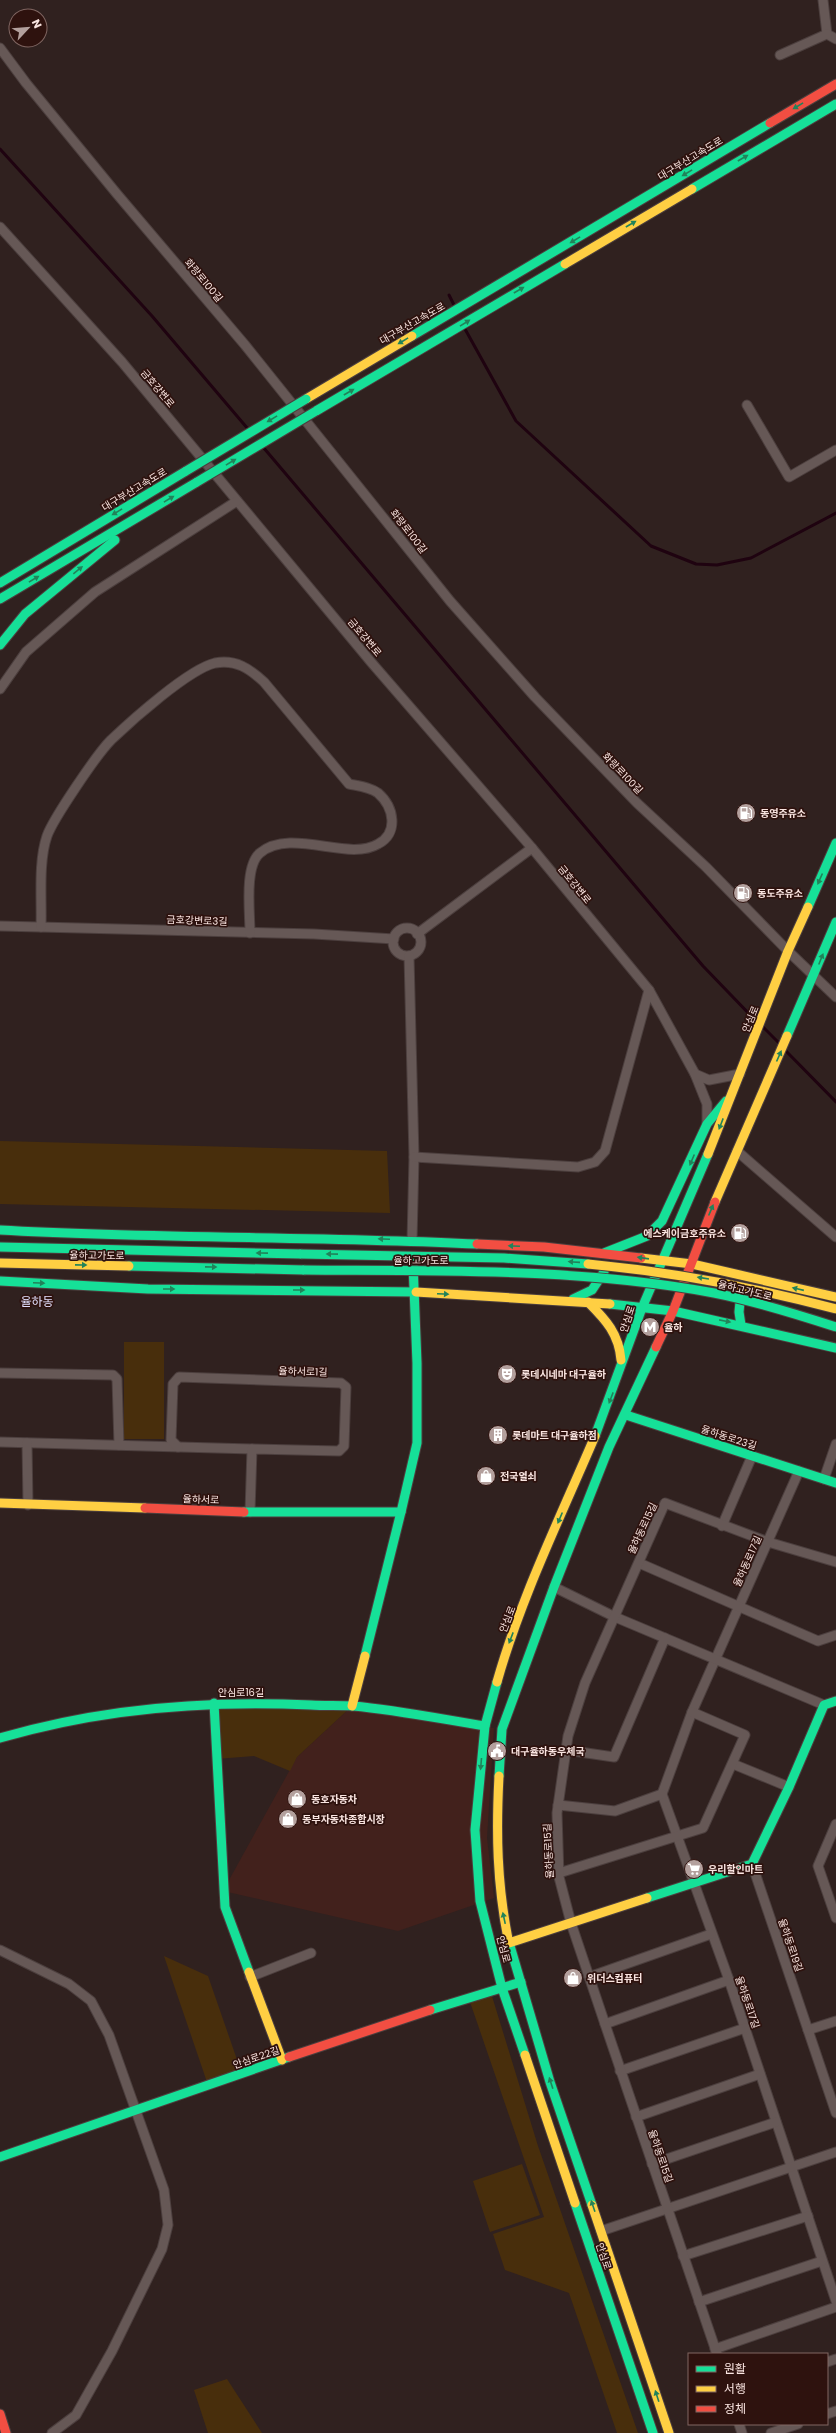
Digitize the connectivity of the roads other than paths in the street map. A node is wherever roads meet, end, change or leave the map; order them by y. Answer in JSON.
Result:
{"nodes":[{"id":1,"x":823,"y":0,"type":"edge"},
{"id":2,"x":827,"y":34,"type":"junction"},
{"id":3,"x":836,"y":39,"type":"edge"},
{"id":4,"x":0,"y":48,"type":"edge"},
{"id":5,"x":780,"y":55,"type":"dead end"},
{"id":6,"x":834,"y":85,"type":"edge"},
{"id":7,"x":835,"y":104,"type":"edge"},
{"id":8,"x":0,"y":227,"type":"edge"},
{"id":9,"x":747,"y":405,"type":"dead end"},
{"id":10,"x":836,"y":450,"type":"edge"},
{"id":11,"x":237,"y":501,"type":"junction"},
{"id":12,"x":155,"y":507,"type":"junction"},
{"id":13,"x":0,"y":583,"type":"edge"},
{"id":14,"x":0,"y":599,"type":"edge"},
{"id":15,"x":0,"y":645,"type":"edge"},
{"id":16,"x":0,"y":689,"type":"edge"},
{"id":17,"x":836,"y":843,"type":"edge"},
{"id":18,"x":532,"y":848,"type":"junction"},
{"id":19,"x":836,"y":922,"type":"edge"},
{"id":20,"x":0,"y":926,"type":"edge"},
{"id":21,"x":41,"y":927,"type":"junction"},
{"id":22,"x":250,"y":933,"type":"junction"},
{"id":23,"x":418,"y":934,"type":"junction"},
{"id":24,"x":394,"y":939,"type":"junction"},
{"id":25,"x":788,"y":951,"type":"junction"},
{"id":26,"x":409,"y":956,"type":"junction"},
{"id":27,"x":814,"y":976,"type":"junction"},
{"id":28,"x":649,"y":990,"type":"junction"},
{"id":29,"x":836,"y":997,"type":"edge"},
{"id":30,"x":695,"y":1074,"type":"junction"},
{"id":31,"x":740,"y":1074,"type":"junction"},
{"id":32,"x":733,"y":1092,"type":"junction"},
{"id":33,"x":707,"y":1124,"type":"junction"},
{"id":34,"x":737,"y":1151,"type":"junction"},
{"id":35,"x":414,"y":1157,"type":"junction"},
{"id":36,"x":0,"y":1230,"type":"edge"},
{"id":37,"x":836,"y":1237,"type":"edge"},
{"id":38,"x":412,"y":1241,"type":"junction"},
{"id":39,"x":0,"y":1247,"type":"edge"},
{"id":40,"x":604,"y":1253,"type":"junction"},
{"id":41,"x":662,"y":1261,"type":"junction"},
{"id":42,"x":0,"y":1263,"type":"edge"},
{"id":43,"x":692,"y":1264,"type":"junction"},
{"id":44,"x":760,"y":1280,"type":"junction"},
{"id":45,"x":0,"y":1281,"type":"edge"},
{"id":46,"x":415,"y":1292,"type":"junction"},
{"id":47,"x":836,"y":1297,"type":"edge"},
{"id":48,"x":566,"y":1301,"type":"junction"},
{"id":49,"x":588,"y":1302,"type":"junction"},
{"id":50,"x":642,"y":1308,"type":"junction"},
{"id":51,"x":836,"y":1309,"type":"edge"},
{"id":52,"x":673,"y":1311,"type":"junction"},
{"id":53,"x":741,"y":1325,"type":"junction"},
{"id":54,"x":836,"y":1327,"type":"edge"},
{"id":55,"x":836,"y":1348,"type":"edge"},
{"id":56,"x":621,"y":1372,"type":"junction"},
{"id":57,"x":0,"y":1373,"type":"edge"},
{"id":58,"x":626,"y":1415,"type":"junction"},
{"id":59,"x":0,"y":1442,"type":"edge"},
{"id":60,"x":27,"y":1443,"type":"junction"},
{"id":61,"x":836,"y":1444,"type":"edge"},
{"id":62,"x":119,"y":1445,"type":"junction"},
{"id":63,"x":178,"y":1447,"type":"junction"},
{"id":64,"x":252,"y":1449,"type":"junction"},
{"id":65,"x":752,"y":1456,"type":"junction"},
{"id":66,"x":799,"y":1471,"type":"junction"},
{"id":67,"x":824,"y":1479,"type":"junction"},
{"id":68,"x":836,"y":1483,"type":"edge"},
{"id":69,"x":0,"y":1503,"type":"edge"},
{"id":70,"x":28,"y":1505,"type":"junction"},
{"id":71,"x":250,"y":1512,"type":"junction"},
{"id":72,"x":401,"y":1512,"type":"junction"},
{"id":73,"x":722,"y":1526,"type":"junction"},
{"id":74,"x":768,"y":1542,"type":"junction"},
{"id":75,"x":836,"y":1562,"type":"edge"},
{"id":76,"x":638,"y":1563,"type":"junction"},
{"id":77,"x":554,"y":1587,"type":"junction"},
{"id":78,"x":739,"y":1606,"type":"junction"},
{"id":79,"x":615,"y":1616,"type":"junction"},
{"id":80,"x":836,"y":1635,"type":"edge"},
{"id":81,"x":665,"y":1638,"type":"junction"},
{"id":82,"x":716,"y":1659,"type":"junction"},
{"id":83,"x":836,"y":1701,"type":"edge"},
{"id":84,"x":214,"y":1703,"type":"junction"},
{"id":85,"x":824,"y":1705,"type":"junction"},
{"id":86,"x":352,"y":1706,"type":"junction"},
{"id":87,"x":692,"y":1712,"type":"junction"},
{"id":88,"x":485,"y":1726,"type":"junction"},
{"id":89,"x":0,"y":1738,"type":"edge"},
{"id":90,"x":566,"y":1750,"type":"junction"},
{"id":91,"x":733,"y":1764,"type":"junction"},
{"id":92,"x":789,"y":1788,"type":"junction"},
{"id":93,"x":662,"y":1794,"type":"junction"},
{"id":94,"x":558,"y":1805,"type":"junction"},
{"id":95,"x":836,"y":1824,"type":"edge"},
{"id":96,"x":677,"y":1836,"type":"junction"},
{"id":97,"x":752,"y":1864,"type":"junction"},
{"id":98,"x":559,"y":1873,"type":"junction"},
{"id":99,"x":694,"y":1884,"type":"junction"},
{"id":100,"x":836,"y":1918,"type":"edge"},
{"id":101,"x":572,"y":1923,"type":"junction"},
{"id":102,"x":712,"y":1934,"type":"junction"},
{"id":103,"x":509,"y":1943,"type":"junction"},
{"id":104,"x":0,"y":1950,"type":"edge"},
{"id":105,"x":311,"y":1953,"type":"dead end"},
{"id":106,"x":250,"y":1977,"type":"junction"},
{"id":107,"x":589,"y":1977,"type":"junction"},
{"id":108,"x":729,"y":1980,"type":"junction"},
{"id":109,"x":521,"y":1982,"type":"junction"},
{"id":110,"x":502,"y":1988,"type":"junction"},
{"id":111,"x":836,"y":2021,"type":"edge"},
{"id":112,"x":604,"y":2024,"type":"junction"},
{"id":113,"x":745,"y":2028,"type":"junction"},
{"id":114,"x":808,"y":2030,"type":"junction"},
{"id":115,"x":282,"y":2060,"type":"junction"},
{"id":116,"x":620,"y":2071,"type":"junction"},
{"id":117,"x":760,"y":2074,"type":"junction"},
{"id":118,"x":136,"y":2110,"type":"junction"},
{"id":119,"x":836,"y":2113,"type":"edge"},
{"id":120,"x":636,"y":2117,"type":"junction"},
{"id":121,"x":776,"y":2122,"type":"junction"},
{"id":122,"x":836,"y":2152,"type":"edge"},
{"id":123,"x":0,"y":2156,"type":"edge"},
{"id":124,"x":652,"y":2164,"type":"junction"},
{"id":125,"x":791,"y":2167,"type":"junction"},
{"id":126,"x":667,"y":2209,"type":"junction"},
{"id":127,"x":808,"y":2216,"type":"junction"},
{"id":128,"x":601,"y":2231,"type":"junction"},
{"id":129,"x":683,"y":2256,"type":"junction"},
{"id":130,"x":822,"y":2261,"type":"junction"},
{"id":131,"x":835,"y":2298,"type":"edge"},
{"id":132,"x":699,"y":2302,"type":"junction"},
{"id":133,"x":836,"y":2307,"type":"edge"},
{"id":134,"x":716,"y":2351,"type":"edge"},
{"id":135,"x":0,"y":2414,"type":"edge"},
{"id":136,"x":795,"y":2425,"type":"edge"},
{"id":137,"x":6,"y":2433,"type":"edge"},
{"id":138,"x":52,"y":2433,"type":"edge"},
{"id":139,"x":653,"y":2433,"type":"edge"},
{"id":140,"x":669,"y":2433,"type":"edge"},
{"id":141,"x":771,"y":2433,"type":"edge"}],
"edges":[{"from":1,"to":2,"type":"street"},
{"from":2,"to":3,"type":"street"},
{"from":2,"to":5,"type":"street"},
{"from":4,"to":25,"type":"street","name":"화랑로100길"},
{"from":6,"to":13,"type":"main road","name":"대구부산고속도로","one_way":true,"bridge":true},
{"from":12,"to":7,"type":"main road","one_way":true,"bridge":true},
{"from":8,"to":11,"type":"street","name":"금호강변로"},
{"from":9,"to":10,"type":"street"},
{"from":11,"to":16,"type":"street"},
{"from":11,"to":18,"type":"street","name":"금호강변로"},
{"from":14,"to":12,"type":"main road","one_way":true},
{"from":15,"to":12,"type":"main road","one_way":true},
{"from":17,"to":25,"type":"main road","name":"안심로","one_way":true},
{"from":18,"to":23,"type":"street"},
{"from":18,"to":28,"type":"street","name":"금호강변로"},
{"from":27,"to":19,"type":"main road","name":"안심로","one_way":true},
{"from":20,"to":21,"type":"street","name":"금호강변로3길"},
{"from":21,"to":22,"type":"street","name":"금호강변로3길"},
{"from":21,"to":22,"type":"street"},
{"from":22,"to":24,"type":"street","name":"금호강변로3길"},
{"from":23,"to":24,"type":"street"},
{"from":23,"to":26,"type":"street"},
{"from":24,"to":26,"type":"street"},
{"from":25,"to":27,"type":"street","name":"화랑로100길"},
{"from":25,"to":31,"type":"main road","name":"안심로"},
{"from":26,"to":35,"type":"street"},
{"from":27,"to":29,"type":"street","name":"화랑로100길"},
{"from":34,"to":27,"type":"main road","name":"안심로","one_way":true},
{"from":28,"to":30,"type":"street","name":"금호강변로"},
{"from":28,"to":35,"type":"street"},
{"from":30,"to":31,"type":"street"},
{"from":30,"to":33,"type":"street","name":"금호강변로"},
{"from":31,"to":32,"type":"main road","name":"안심로"},
{"from":32,"to":33,"type":"main road"},
{"from":32,"to":41,"type":"main road","name":"안심로","one_way":true},
{"from":33,"to":40,"type":"main road","one_way":true},
{"from":34,"to":37,"type":"street"},
{"from":43,"to":34,"type":"main road","name":"안심로","one_way":true},
{"from":35,"to":38,"type":"street"},
{"from":38,"to":36,"type":"main road","one_way":true},
{"from":40,"to":38,"type":"main road","one_way":true},
{"from":38,"to":46,"type":"main road"},
{"from":51,"to":39,"type":"main road","name":"율하고가도로","one_way":true,"bridge":true},
{"from":41,"to":40,"type":"main road","one_way":true},
{"from":40,"to":48,"type":"main road"},
{"from":41,"to":43,"type":"main road"},
{"from":41,"to":50,"type":"main road","name":"안심로"},
{"from":42,"to":54,"type":"main road","name":"율하고가도로","one_way":true,"bridge":true},
{"from":43,"to":44,"type":"main road"},
{"from":43,"to":52,"type":"main road","name":"안심로"},
{"from":47,"to":44,"type":"main road","one_way":true},
{"from":44,"to":53,"type":"main road"},
{"from":45,"to":46,"type":"main road","one_way":true},
{"from":46,"to":48,"type":"main road","one_way":true},
{"from":46,"to":72,"type":"main road"},
{"from":48,"to":49,"type":"main road"},
{"from":49,"to":50,"type":"main road"},
{"from":49,"to":56,"type":"main road"},
{"from":50,"to":52,"type":"main road"},
{"from":50,"to":56,"type":"main road","name":"안심로"},
{"from":52,"to":53,"type":"main road","one_way":true},
{"from":52,"to":58,"type":"main road","name":"안심로"},
{"from":53,"to":55,"type":"main road"},
{"from":56,"to":88,"type":"main road","name":"안심로","one_way":true},
{"from":57,"to":62,"type":"street"},
{"from":58,"to":65,"type":"main road","name":"율하동로23길"},
{"from":58,"to":77,"type":"main road","name":"안심로"},
{"from":59,"to":60,"type":"street","name":"율하서로1길"},
{"from":60,"to":62,"type":"street","name":"율하서로1길"},
{"from":60,"to":70,"type":"street"},
{"from":61,"to":67,"type":"street"},
{"from":62,"to":63,"type":"street","name":"율하서로1길"},
{"from":63,"to":64,"type":"street","name":"율하서로1길"},
{"from":63,"to":64,"type":"street","name":"율하서로1길"},
{"from":64,"to":71,"type":"street"},
{"from":65,"to":66,"type":"main road","name":"율하동로23길"},
{"from":65,"to":73,"type":"street"},
{"from":66,"to":67,"type":"main road","name":"율하동로23길"},
{"from":66,"to":74,"type":"street","name":"율하동로17길"},
{"from":67,"to":68,"type":"main road","name":"율하동로23길"},
{"from":69,"to":70,"type":"main road","name":"율하서로"},
{"from":70,"to":71,"type":"main road","name":"율하서로"},
{"from":71,"to":72,"type":"main road","name":"율하서로"},
{"from":72,"to":86,"type":"main road"},
{"from":73,"to":74,"type":"street"},
{"from":73,"to":76,"type":"street","name":"율하동로15길"},
{"from":74,"to":75,"type":"street"},
{"from":74,"to":78,"type":"street","name":"율하동로17길"},
{"from":76,"to":78,"type":"street"},
{"from":76,"to":79,"type":"street","name":"율하동로15길"},
{"from":77,"to":79,"type":"street"},
{"from":103,"to":77,"type":"main road","name":"안심로","one_way":true},
{"from":78,"to":80,"type":"street"},
{"from":78,"to":82,"type":"street","name":"율하동로17길"},
{"from":79,"to":81,"type":"street"},
{"from":79,"to":90,"type":"street","name":"율하동로15길"},
{"from":81,"to":82,"type":"street"},
{"from":81,"to":90,"type":"street"},
{"from":82,"to":85,"type":"street"},
{"from":82,"to":87,"type":"street","name":"율하동로17길"},
{"from":83,"to":85,"type":"main road"},
{"from":84,"to":86,"type":"main road","name":"안심로16길"},
{"from":84,"to":89,"type":"main road","name":"안심로16길"},
{"from":84,"to":106,"type":"main road"},
{"from":85,"to":92,"type":"main road"},
{"from":86,"to":88,"type":"main road","name":"안심로16길"},
{"from":87,"to":91,"type":"street"},
{"from":87,"to":93,"type":"street","name":"율하동로17길"},
{"from":88,"to":110,"type":"main road","name":"안심로","one_way":true},
{"from":90,"to":94,"type":"street","name":"율하동로15길"},
{"from":91,"to":92,"type":"street"},
{"from":91,"to":96,"type":"street"},
{"from":92,"to":97,"type":"main road"},
{"from":93,"to":94,"type":"street"},
{"from":93,"to":96,"type":"street","name":"율하동로17길"},
{"from":94,"to":98,"type":"street","name":"율하동로15길"},
{"from":95,"to":100,"type":"street"},
{"from":96,"to":98,"type":"street"},
{"from":96,"to":99,"type":"street","name":"율하동로17길"},
{"from":97,"to":99,"type":"main road"},
{"from":97,"to":114,"type":"street","name":"율하동로19길"},
{"from":98,"to":101,"type":"street","name":"율하동로15길"},
{"from":99,"to":101,"type":"main road"},
{"from":99,"to":102,"type":"street","name":"율하동로17길"},
{"from":101,"to":103,"type":"main road"},
{"from":101,"to":107,"type":"street","name":"율하동로15길"},
{"from":102,"to":107,"type":"street"},
{"from":102,"to":108,"type":"street","name":"율하동로17길"},
{"from":103,"to":109,"type":"main road","name":"안심로"},
{"from":104,"to":118,"type":"street"},
{"from":105,"to":106,"type":"street"},
{"from":106,"to":115,"type":"main road"},
{"from":107,"to":112,"type":"street","name":"율하동로15길"},
{"from":108,"to":112,"type":"street"},
{"from":108,"to":113,"type":"street","name":"율하동로17길"},
{"from":109,"to":110,"type":"main road","name":"안심로22길"},
{"from":128,"to":109,"type":"main road","name":"안심로","one_way":true},
{"from":110,"to":115,"type":"main road","name":"안심로22길"},
{"from":110,"to":139,"type":"main road","name":"안심로"},
{"from":111,"to":114,"type":"street"},
{"from":112,"to":116,"type":"street","name":"율하동로15길"},
{"from":113,"to":116,"type":"street"},
{"from":113,"to":117,"type":"street","name":"율하동로17길"},
{"from":114,"to":119,"type":"street","name":"율하동로19길"},
{"from":115,"to":118,"type":"main road","name":"안심로22길"},
{"from":116,"to":120,"type":"street","name":"율하동로15길"},
{"from":117,"to":120,"type":"street"},
{"from":117,"to":121,"type":"street","name":"율하동로17길"},
{"from":118,"to":123,"type":"main road","name":"안심로22길"},
{"from":118,"to":138,"type":"street"},
{"from":120,"to":124,"type":"street","name":"율하동로15길"},
{"from":121,"to":124,"type":"street"},
{"from":121,"to":125,"type":"street","name":"율하동로17길"},
{"from":122,"to":125,"type":"street"},
{"from":124,"to":126,"type":"street","name":"율하동로15길"},
{"from":125,"to":126,"type":"street"},
{"from":125,"to":127,"type":"street","name":"율하동로17길"},
{"from":126,"to":128,"type":"street"},
{"from":126,"to":129,"type":"street","name":"율하동로15길"},
{"from":127,"to":129,"type":"street"},
{"from":127,"to":130,"type":"street","name":"율하동로17길"},
{"from":140,"to":128,"type":"main road","name":"안심로","one_way":true},
{"from":129,"to":132,"type":"street","name":"율하동로15길"},
{"from":130,"to":131,"type":"street","name":"율하동로17길"},
{"from":130,"to":132,"type":"street"},
{"from":132,"to":134,"type":"street","name":"율하동로15길"},
{"from":133,"to":134,"type":"street"},
{"from":135,"to":137,"type":"main road"},
{"from":136,"to":141,"type":"street"}]}
